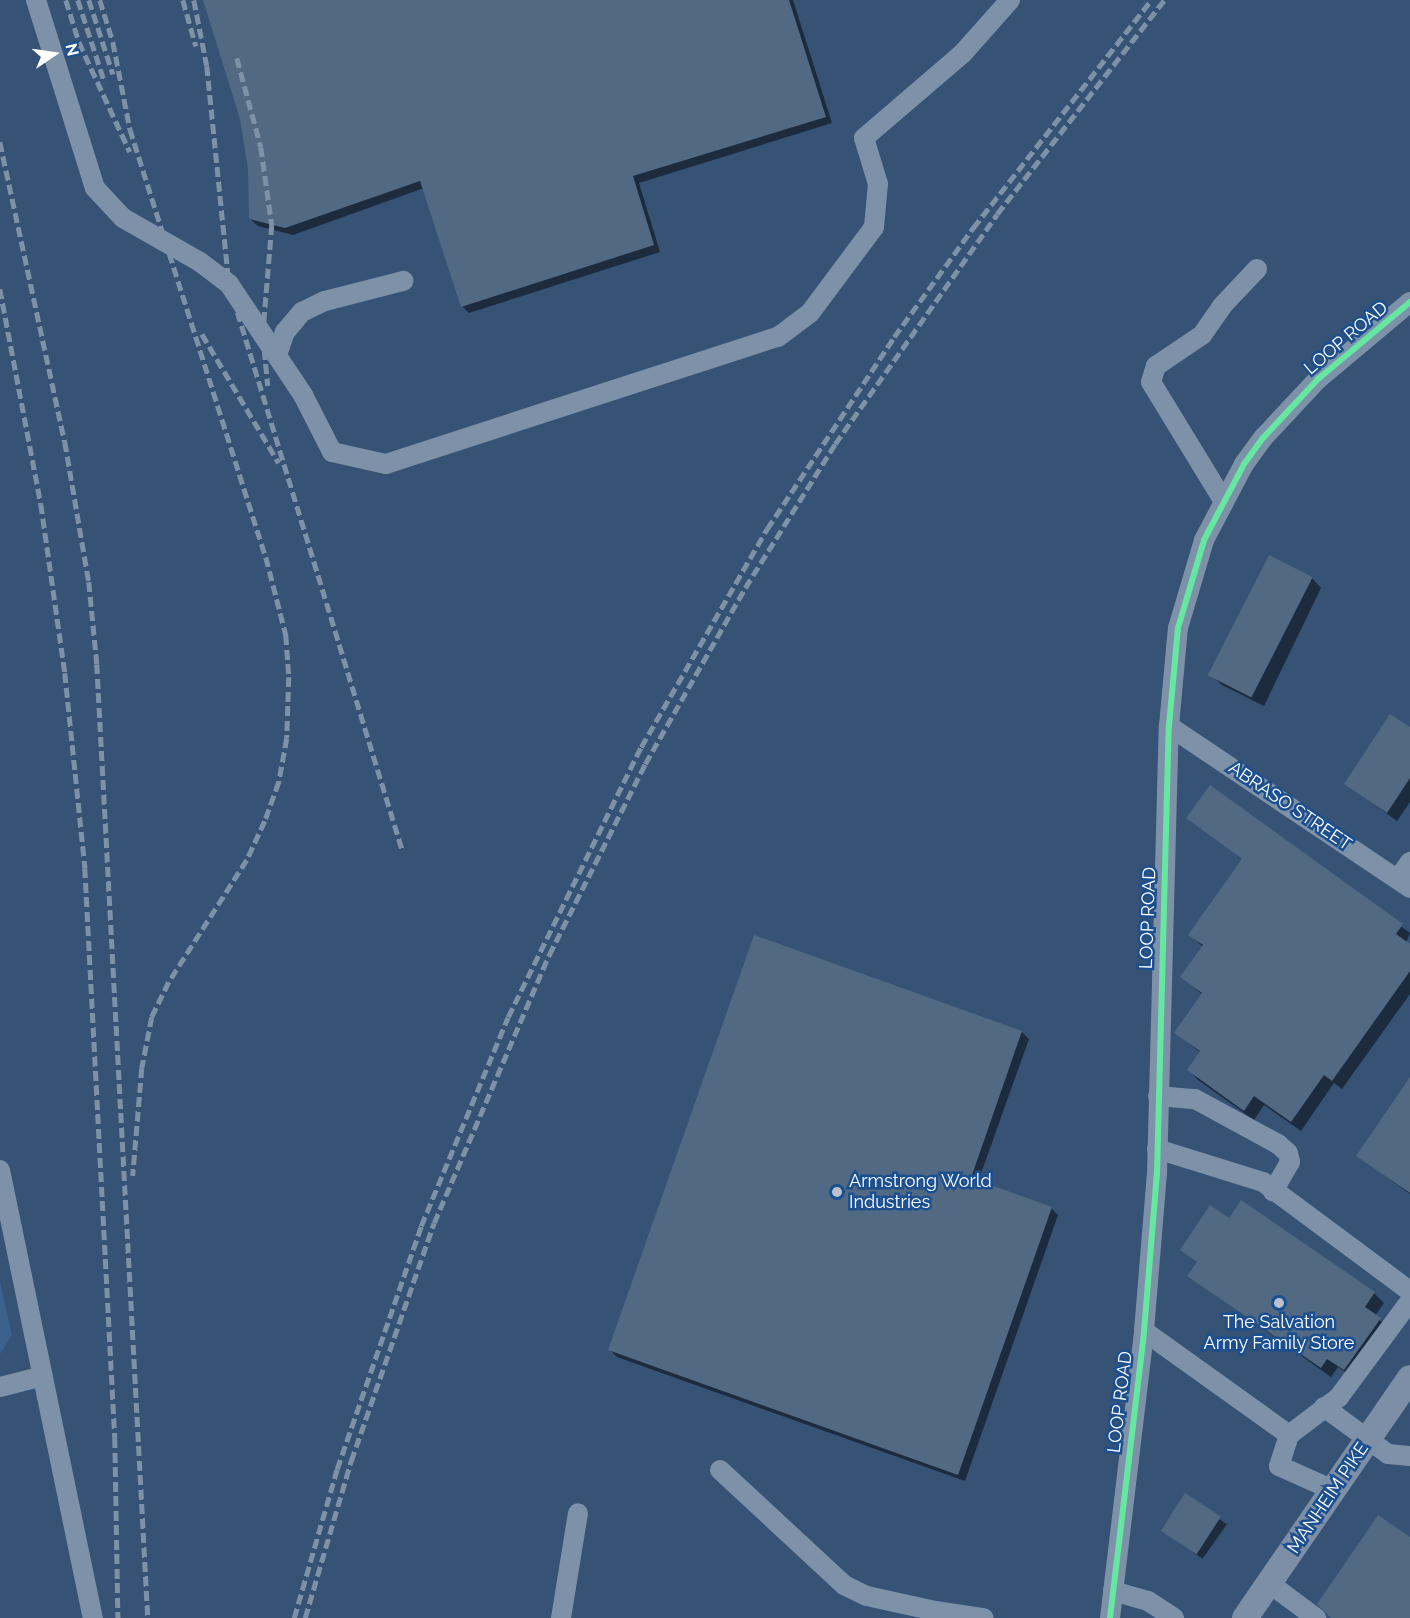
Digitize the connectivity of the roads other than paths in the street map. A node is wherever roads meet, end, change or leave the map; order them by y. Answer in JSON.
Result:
{"nodes":[{"id":1,"x":36,"y":0,"type":"edge"},
{"id":2,"x":1011,"y":0,"type":"edge"},
{"id":3,"x":1257,"y":269,"type":"dead end"},
{"id":4,"x":403,"y":281,"type":"dead end"},
{"id":5,"x":1410,"y":302,"type":"edge"},
{"id":6,"x":277,"y":355,"type":"junction"},
{"id":7,"x":1223,"y":500,"type":"junction"},
{"id":8,"x":1170,"y":726,"type":"junction"},
{"id":9,"x":1410,"y":861,"type":"edge"},
{"id":10,"x":1404,"y":883,"type":"edge"},
{"id":11,"x":1158,"y":1096,"type":"junction"},
{"id":12,"x":1157,"y":1149,"type":"junction"},
{"id":13,"x":0,"y":1170,"type":"edge"},
{"id":14,"x":1274,"y":1191,"type":"junction"},
{"id":15,"x":1410,"y":1291,"type":"edge"},
{"id":16,"x":1410,"y":1301,"type":"edge"},
{"id":17,"x":1144,"y":1331,"type":"junction"},
{"id":18,"x":43,"y":1376,"type":"junction"},
{"id":19,"x":1410,"y":1378,"type":"edge"},
{"id":20,"x":0,"y":1386,"type":"edge"},
{"id":21,"x":1324,"y":1407,"type":"junction"},
{"id":22,"x":1289,"y":1436,"type":"junction"},
{"id":23,"x":1366,"y":1441,"type":"junction"},
{"id":24,"x":1410,"y":1456,"type":"edge"},
{"id":25,"x":720,"y":1470,"type":"dead end"},
{"id":26,"x":1333,"y":1490,"type":"junction"},
{"id":27,"x":578,"y":1513,"type":"dead end"},
{"id":28,"x":1269,"y":1583,"type":"junction"},
{"id":29,"x":1113,"y":1591,"type":"junction"},
{"id":30,"x":935,"y":1615,"type":"edge"},
{"id":31,"x":93,"y":1618,"type":"edge"},
{"id":32,"x":561,"y":1618,"type":"edge"},
{"id":33,"x":982,"y":1618,"type":"edge"},
{"id":34,"x":1110,"y":1618,"type":"edge"},
{"id":35,"x":1174,"y":1618,"type":"edge"},
{"id":36,"x":1245,"y":1618,"type":"edge"},
{"id":37,"x":1316,"y":1618,"type":"edge"}],
"edges":[{"from":1,"to":6,"type":"street"},
{"from":2,"to":6,"type":"street"},
{"from":3,"to":7,"type":"street"},
{"from":4,"to":6,"type":"street"},
{"from":5,"to":7,"type":"street","name":"LOOP ROAD"},
{"from":7,"to":8,"type":"street","name":"LOOP ROAD"},
{"from":8,"to":10,"type":"street","name":"ABRASO STREET"},
{"from":8,"to":11,"type":"street","name":"LOOP ROAD"},
{"from":9,"to":10,"type":"street"},
{"from":11,"to":12,"type":"street","name":"LOOP ROAD"},
{"from":11,"to":14,"type":"street"},
{"from":12,"to":14,"type":"street"},
{"from":12,"to":17,"type":"street","name":"LOOP ROAD"},
{"from":13,"to":18,"type":"street"},
{"from":14,"to":15,"type":"street"},
{"from":16,"to":21,"type":"street"},
{"from":17,"to":22,"type":"street"},
{"from":17,"to":29,"type":"street","name":"LOOP ROAD"},
{"from":18,"to":20,"type":"street"},
{"from":18,"to":31,"type":"street"},
{"from":19,"to":23,"type":"main road","name":"MANHEIM PIKE"},
{"from":21,"to":22,"type":"street"},
{"from":21,"to":23,"type":"street"},
{"from":22,"to":26,"type":"street"},
{"from":23,"to":24,"type":"street"},
{"from":23,"to":26,"type":"main road","name":"MANHEIM PIKE"},
{"from":25,"to":30,"type":"street"},
{"from":26,"to":28,"type":"main road","name":"MANHEIM PIKE"},
{"from":27,"to":32,"type":"street"},
{"from":28,"to":36,"type":"main road","name":"MANHEIM PIKE"},
{"from":28,"to":37,"type":"street"},
{"from":29,"to":34,"type":"street","name":"LOOP ROAD"},
{"from":29,"to":35,"type":"street"},
{"from":30,"to":33,"type":"street"}]}
